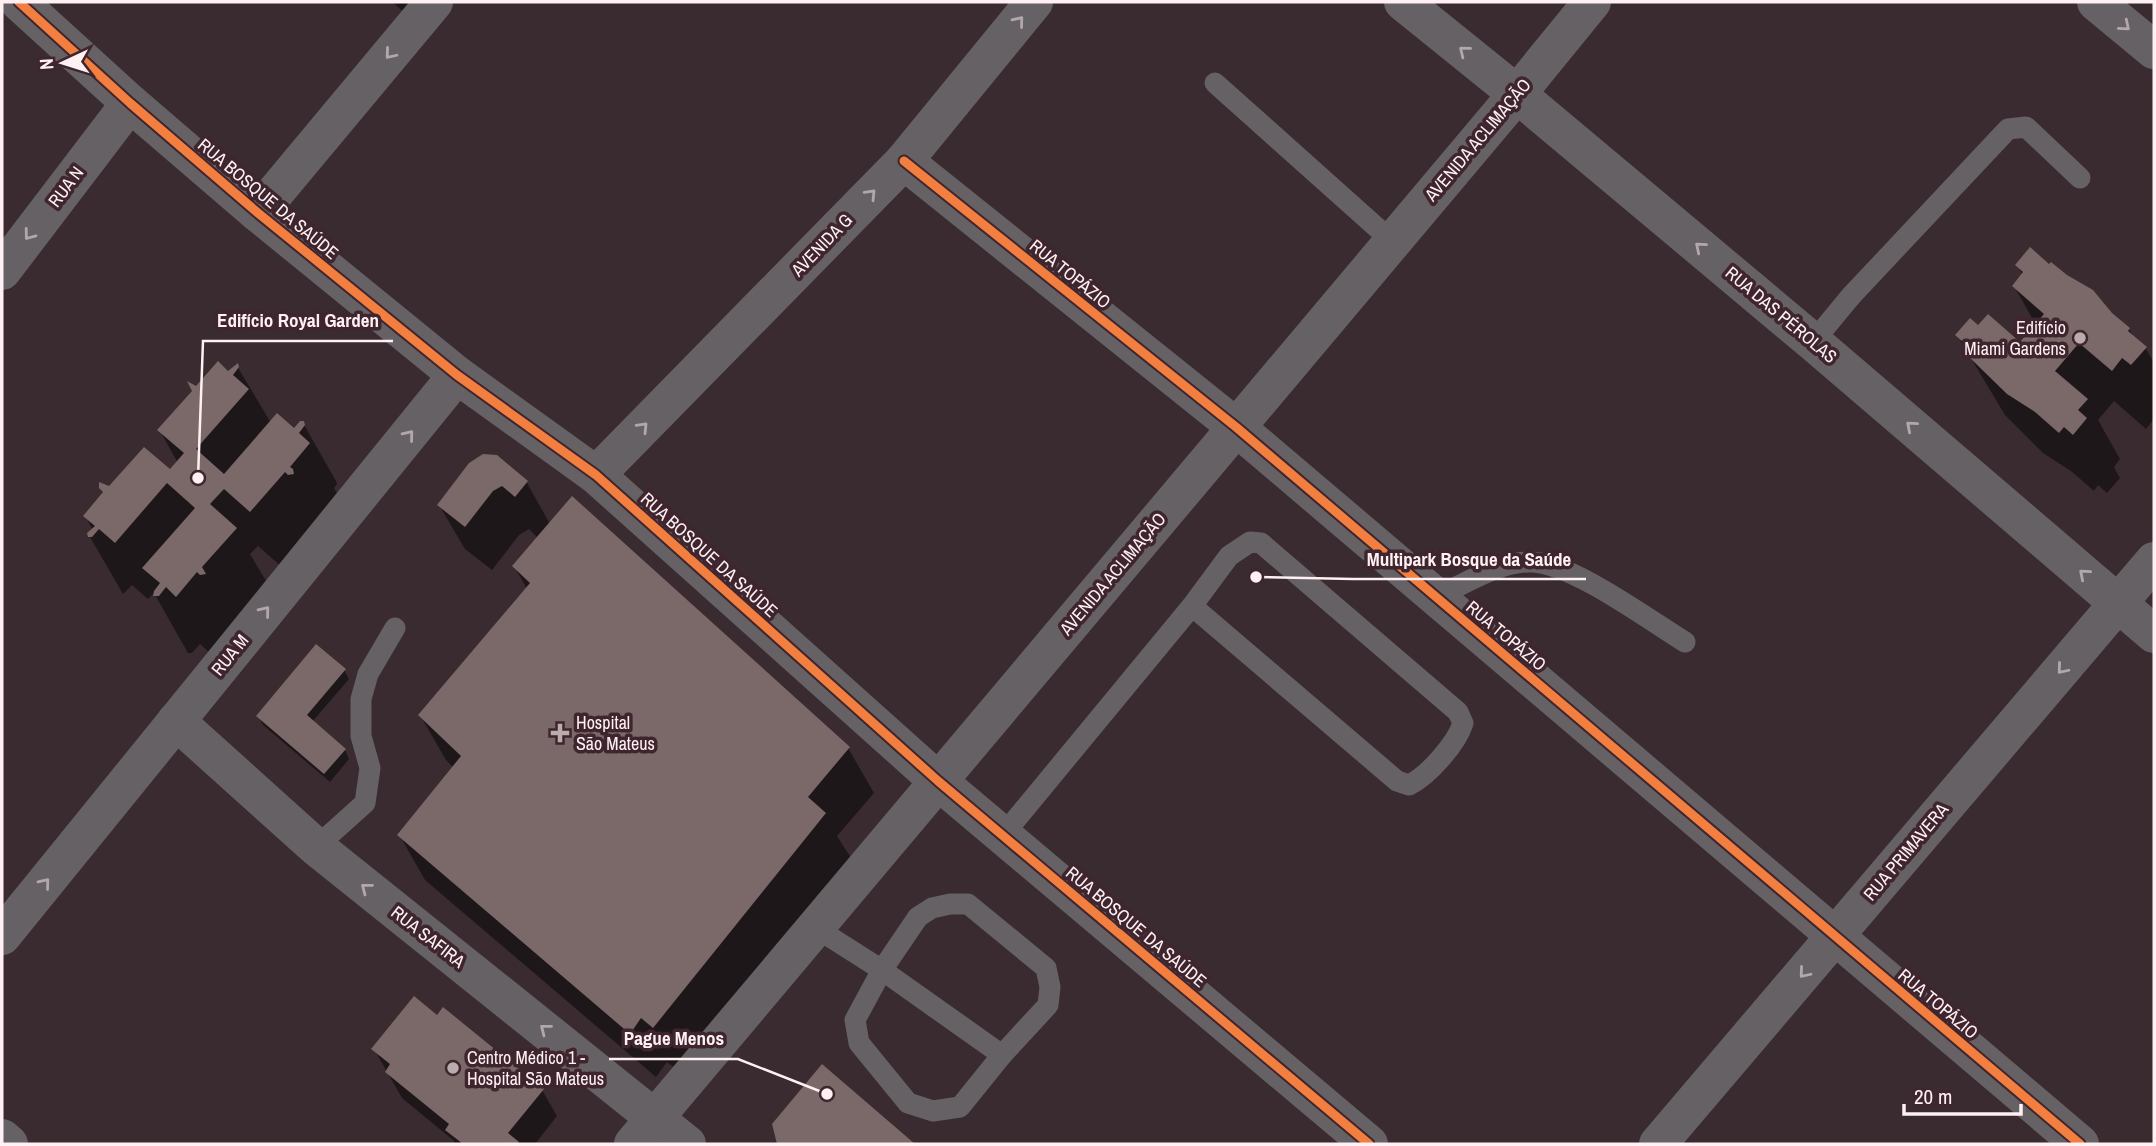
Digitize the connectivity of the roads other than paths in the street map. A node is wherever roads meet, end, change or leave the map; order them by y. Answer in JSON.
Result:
{"nodes":[{"id":1,"x":19,"y":2,"type":"edge"},
{"id":2,"x":434,"y":2,"type":"edge"},
{"id":3,"x":1034,"y":2,"type":"edge"},
{"id":4,"x":1403,"y":2,"type":"edge"},
{"id":5,"x":1592,"y":2,"type":"edge"},
{"id":6,"x":2096,"y":2,"type":"edge"},
{"id":7,"x":2154,"y":50,"type":"edge"},
{"id":8,"x":1215,"y":83,"type":"dead end"},
{"id":9,"x":1517,"y":94,"type":"junction"},
{"id":10,"x":130,"y":103,"type":"junction"},
{"id":11,"x":904,"y":161,"type":"junction"},
{"id":12,"x":2080,"y":178,"type":"dead end"},
{"id":13,"x":258,"y":213,"type":"junction"},
{"id":14,"x":1393,"y":242,"type":"junction"},
{"id":15,"x":2,"y":271,"type":"edge"},
{"id":16,"x":1813,"y":342,"type":"junction"},
{"id":17,"x":457,"y":375,"type":"junction"},
{"id":18,"x":1236,"y":427,"type":"junction"},
{"id":19,"x":596,"y":475,"type":"junction"},
{"id":20,"x":2154,"y":561,"type":"edge"},
{"id":21,"x":1436,"y":597,"type":"junction"},
{"id":22,"x":2118,"y":604,"type":"junction"},
{"id":23,"x":1192,"y":606,"type":"junction"},
{"id":24,"x":395,"y":628,"type":"dead end"},
{"id":25,"x":2154,"y":635,"type":"edge"},
{"id":26,"x":1685,"y":642,"type":"dead end"},
{"id":27,"x":176,"y":721,"type":"junction"},
{"id":28,"x":939,"y":781,"type":"junction"},
{"id":29,"x":1003,"y":835,"type":"junction"},
{"id":30,"x":316,"y":847,"type":"junction"},
{"id":31,"x":816,"y":928,"type":"junction"},
{"id":32,"x":2,"y":936,"type":"edge"},
{"id":33,"x":1834,"y":937,"type":"junction"},
{"id":34,"x":881,"y":970,"type":"junction"},
{"id":35,"x":1002,"y":1055,"type":"junction"},
{"id":36,"x":644,"y":1131,"type":"edge"},
{"id":37,"x":2,"y":1138,"type":"edge"},
{"id":38,"x":9,"y":1144,"type":"edge"},
{"id":39,"x":687,"y":1144,"type":"edge"},
{"id":40,"x":1369,"y":1144,"type":"edge"},
{"id":41,"x":1658,"y":1144,"type":"edge"},
{"id":42,"x":2080,"y":1144,"type":"edge"}],
"edges":[{"from":1,"to":10,"type":"street","name":"RUA BOSQUE DA SAÚDE"},
{"from":2,"to":13,"type":"street","one_way":true},
{"from":11,"to":3,"type":"street","name":"AVENIDA G","one_way":true},
{"from":9,"to":4,"type":"street","name":"RUA DAS PÉROLAS","one_way":true},
{"from":5,"to":9,"type":"street","name":"AVENIDA ACLIMAÇÃO"},
{"from":6,"to":7,"type":"street","one_way":true},
{"from":8,"to":14,"type":"lane"},
{"from":9,"to":14,"type":"street","name":"AVENIDA ACLIMAÇÃO"},
{"from":16,"to":9,"type":"street","name":"RUA DAS PÉROLAS","one_way":true},
{"from":10,"to":13,"type":"street","name":"RUA BOSQUE DA SAÚDE"},
{"from":10,"to":15,"type":"street","name":"RUA N","one_way":true},
{"from":11,"to":18,"type":"street","name":"RUA TOPÁZIO"},
{"from":19,"to":11,"type":"street","name":"AVENIDA G","one_way":true},
{"from":12,"to":16,"type":"lane"},
{"from":13,"to":17,"type":"street","name":"RUA BOSQUE DA SAÚDE"},
{"from":14,"to":18,"type":"street","name":"AVENIDA ACLIMAÇÃO"},
{"from":22,"to":16,"type":"street","name":"RUA DAS PÉROLAS","one_way":true},
{"from":17,"to":19,"type":"street","name":"RUA BOSQUE DA SAÚDE"},
{"from":27,"to":17,"type":"street","name":"RUA M","one_way":true},
{"from":18,"to":21,"type":"street","name":"RUA TOPÁZIO"},
{"from":18,"to":28,"type":"street","name":"AVENIDA ACLIMAÇÃO"},
{"from":19,"to":28,"type":"street","name":"RUA BOSQUE DA SAÚDE"},
{"from":20,"to":22,"type":"street","name":"RUA PRIMAVERA"},
{"from":21,"to":26,"type":"lane"},
{"from":21,"to":33,"type":"street","name":"RUA TOPÁZIO"},
{"from":22,"to":25,"type":"street","name":"RUA DAS PÉROLAS"},
{"from":22,"to":33,"type":"street","name":"RUA PRIMAVERA","one_way":true},
{"from":23,"to":23,"type":"lane"},
{"from":23,"to":29,"type":"lane"},
{"from":24,"to":30,"type":"lane"},
{"from":27,"to":30,"type":"street","name":"RUA SAFIRA"},
{"from":32,"to":27,"type":"street","name":"RUA M","one_way":true},
{"from":28,"to":29,"type":"street","name":"RUA BOSQUE DA SAÚDE"},
{"from":28,"to":31,"type":"street","name":"AVENIDA ACLIMAÇÃO"},
{"from":29,"to":40,"type":"street","name":"RUA BOSQUE DA SAÚDE"},
{"from":36,"to":30,"type":"street","name":"RUA SAFIRA","one_way":true},
{"from":31,"to":34,"type":"lane"},
{"from":31,"to":36,"type":"street","name":"AVENIDA ACLIMAÇÃO"},
{"from":33,"to":41,"type":"street","name":"RUA PRIMAVERA","one_way":true},
{"from":33,"to":42,"type":"street","name":"RUA TOPÁZIO"},
{"from":34,"to":35,"type":"lane"},
{"from":34,"to":35,"type":"lane"},
{"from":34,"to":35,"type":"lane"},
{"from":36,"to":39,"type":"street","name":"RUA SAFIRA"},
{"from":37,"to":38,"type":"street"}]}
